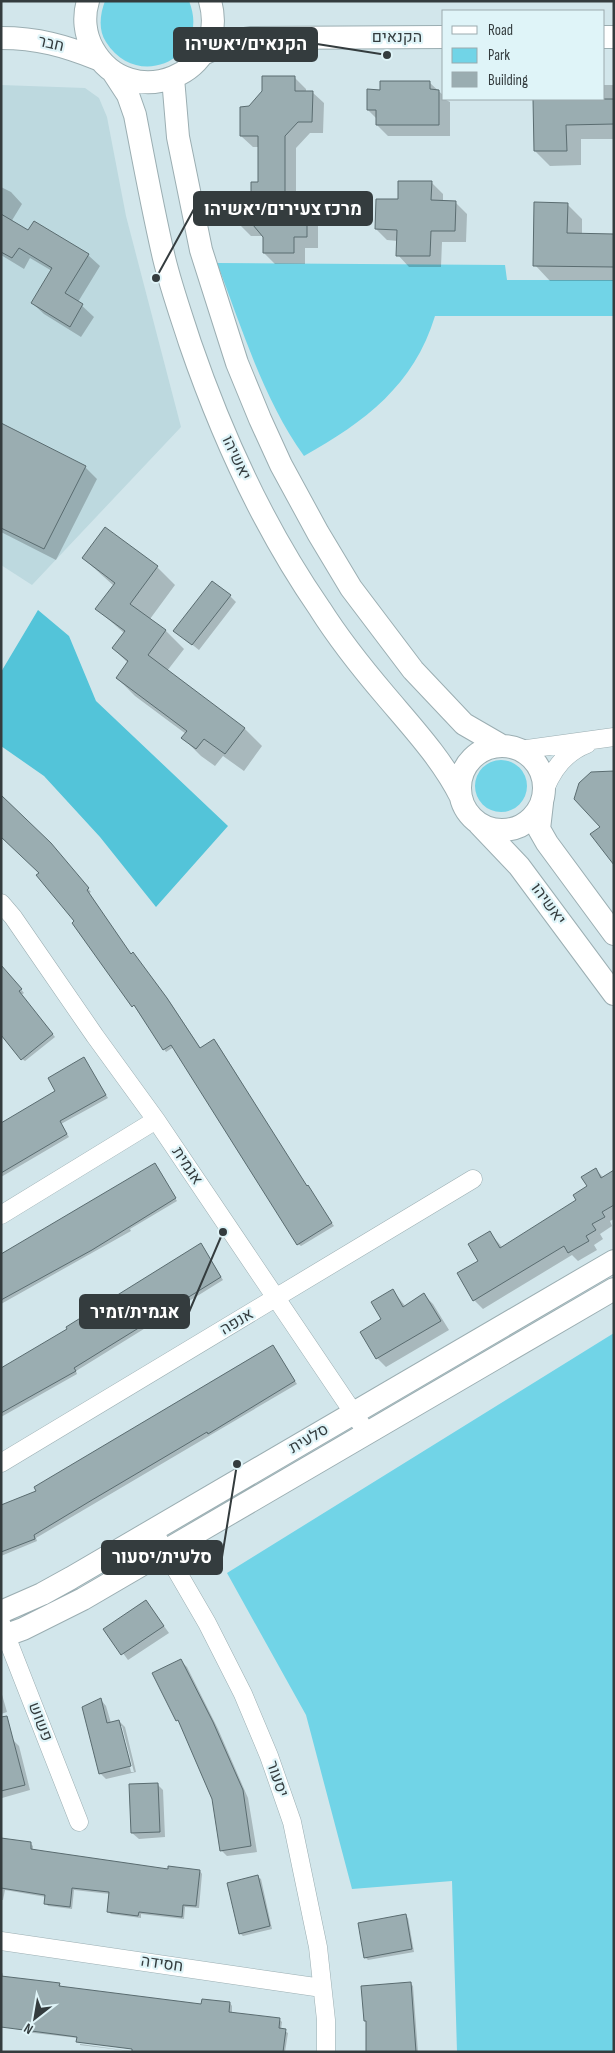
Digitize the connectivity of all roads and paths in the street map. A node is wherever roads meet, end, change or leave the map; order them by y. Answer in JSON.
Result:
{"nodes":[{"id":1,"x":88,"y":1,"type":"edge"},
{"id":2,"x":210,"y":1,"type":"edge"},
{"id":3,"x":442,"y":37,"type":"edge"},
{"id":4,"x":1,"y":38,"type":"edge"},
{"id":5,"x":203,"y":54,"type":"junction"},
{"id":6,"x":106,"y":65,"type":"junction"},
{"id":7,"x":173,"y":78,"type":"junction"},
{"id":8,"x":608,"y":738,"type":"edge"},
{"id":9,"x":511,"y":748,"type":"junction"},
{"id":10,"x":543,"y":796,"type":"junction"},
{"id":11,"x":461,"y":797,"type":"junction"},
{"id":12,"x":475,"y":820,"type":"junction"},
{"id":13,"x":1,"y":903,"type":"edge"},
{"id":14,"x":614,"y":934,"type":"edge"},
{"id":15,"x":614,"y":994,"type":"edge"},
{"id":16,"x":156,"y":1120,"type":"junction"},
{"id":17,"x":473,"y":1180,"type":"dead end"},
{"id":18,"x":1,"y":1215,"type":"edge"},
{"id":19,"x":614,"y":1261,"type":"edge"},
{"id":20,"x":614,"y":1289,"type":"edge"},
{"id":21,"x":275,"y":1299,"type":"junction"},
{"id":22,"x":353,"y":1413,"type":"junction"},
{"id":23,"x":367,"y":1433,"type":"junction"},
{"id":24,"x":1,"y":1463,"type":"edge"},
{"id":25,"x":153,"y":1530,"type":"junction"},
{"id":26,"x":164,"y":1551,"type":"junction"},
{"id":27,"x":1,"y":1612,"type":"edge"},
{"id":28,"x":3,"y":1632,"type":"edge"},
{"id":29,"x":79,"y":1822,"type":"dead end"},
{"id":30,"x":1,"y":1941,"type":"edge"},
{"id":31,"x":322,"y":1988,"type":"junction"},
{"id":32,"x":326,"y":2052,"type":"edge"}],
"edges":[{"from":1,"to":6,"type":"street","name":"יאשיהו"},
{"from":2,"to":5,"type":"street"},
{"from":3,"to":5,"type":"street","name":"הקנאים"},
{"from":4,"to":6,"type":"street","name":"חבר"},
{"from":5,"to":7,"type":"street"},
{"from":6,"to":7,"type":"street","name":"חבר"},
{"from":6,"to":11,"type":"street","name":"יאשיהו"},
{"from":7,"to":9,"type":"street"},
{"from":8,"to":9,"type":"street"},
{"from":8,"to":10,"type":"street"},
{"from":9,"to":10,"type":"street"},
{"from":9,"to":11,"type":"street"},
{"from":10,"to":12,"type":"street"},
{"from":10,"to":14,"type":"street"},
{"from":11,"to":12,"type":"street"},
{"from":12,"to":15,"type":"street","name":"יאשיהו"},
{"from":13,"to":16,"type":"street","name":"אגמית"},
{"from":16,"to":18,"type":"street"},
{"from":16,"to":21,"type":"street","name":"אגמית"},
{"from":17,"to":21,"type":"street","name":"אנפה"},
{"from":19,"to":22,"type":"street","name":"סלעית"},
{"from":20,"to":23,"type":"street","name":"סלעית"},
{"from":21,"to":22,"type":"street","name":"אגמית"},
{"from":21,"to":24,"type":"street","name":"אנפה"},
{"from":22,"to":23,"type":"street","name":"אגמית"},
{"from":22,"to":25,"type":"street","name":"סלעית"},
{"from":23,"to":26,"type":"street","name":"סלעית"},
{"from":25,"to":26,"type":"street","name":"יסעור"},
{"from":25,"to":27,"type":"street","name":"סלעית"},
{"from":26,"to":28,"type":"street","name":"סלעית"},
{"from":26,"to":31,"type":"street","name":"יסעור"},
{"from":28,"to":29,"type":"street","name":"פשוש"},
{"from":30,"to":31,"type":"street","name":"חסידה"},
{"from":31,"to":32,"type":"street","name":"יסעור"}]}
